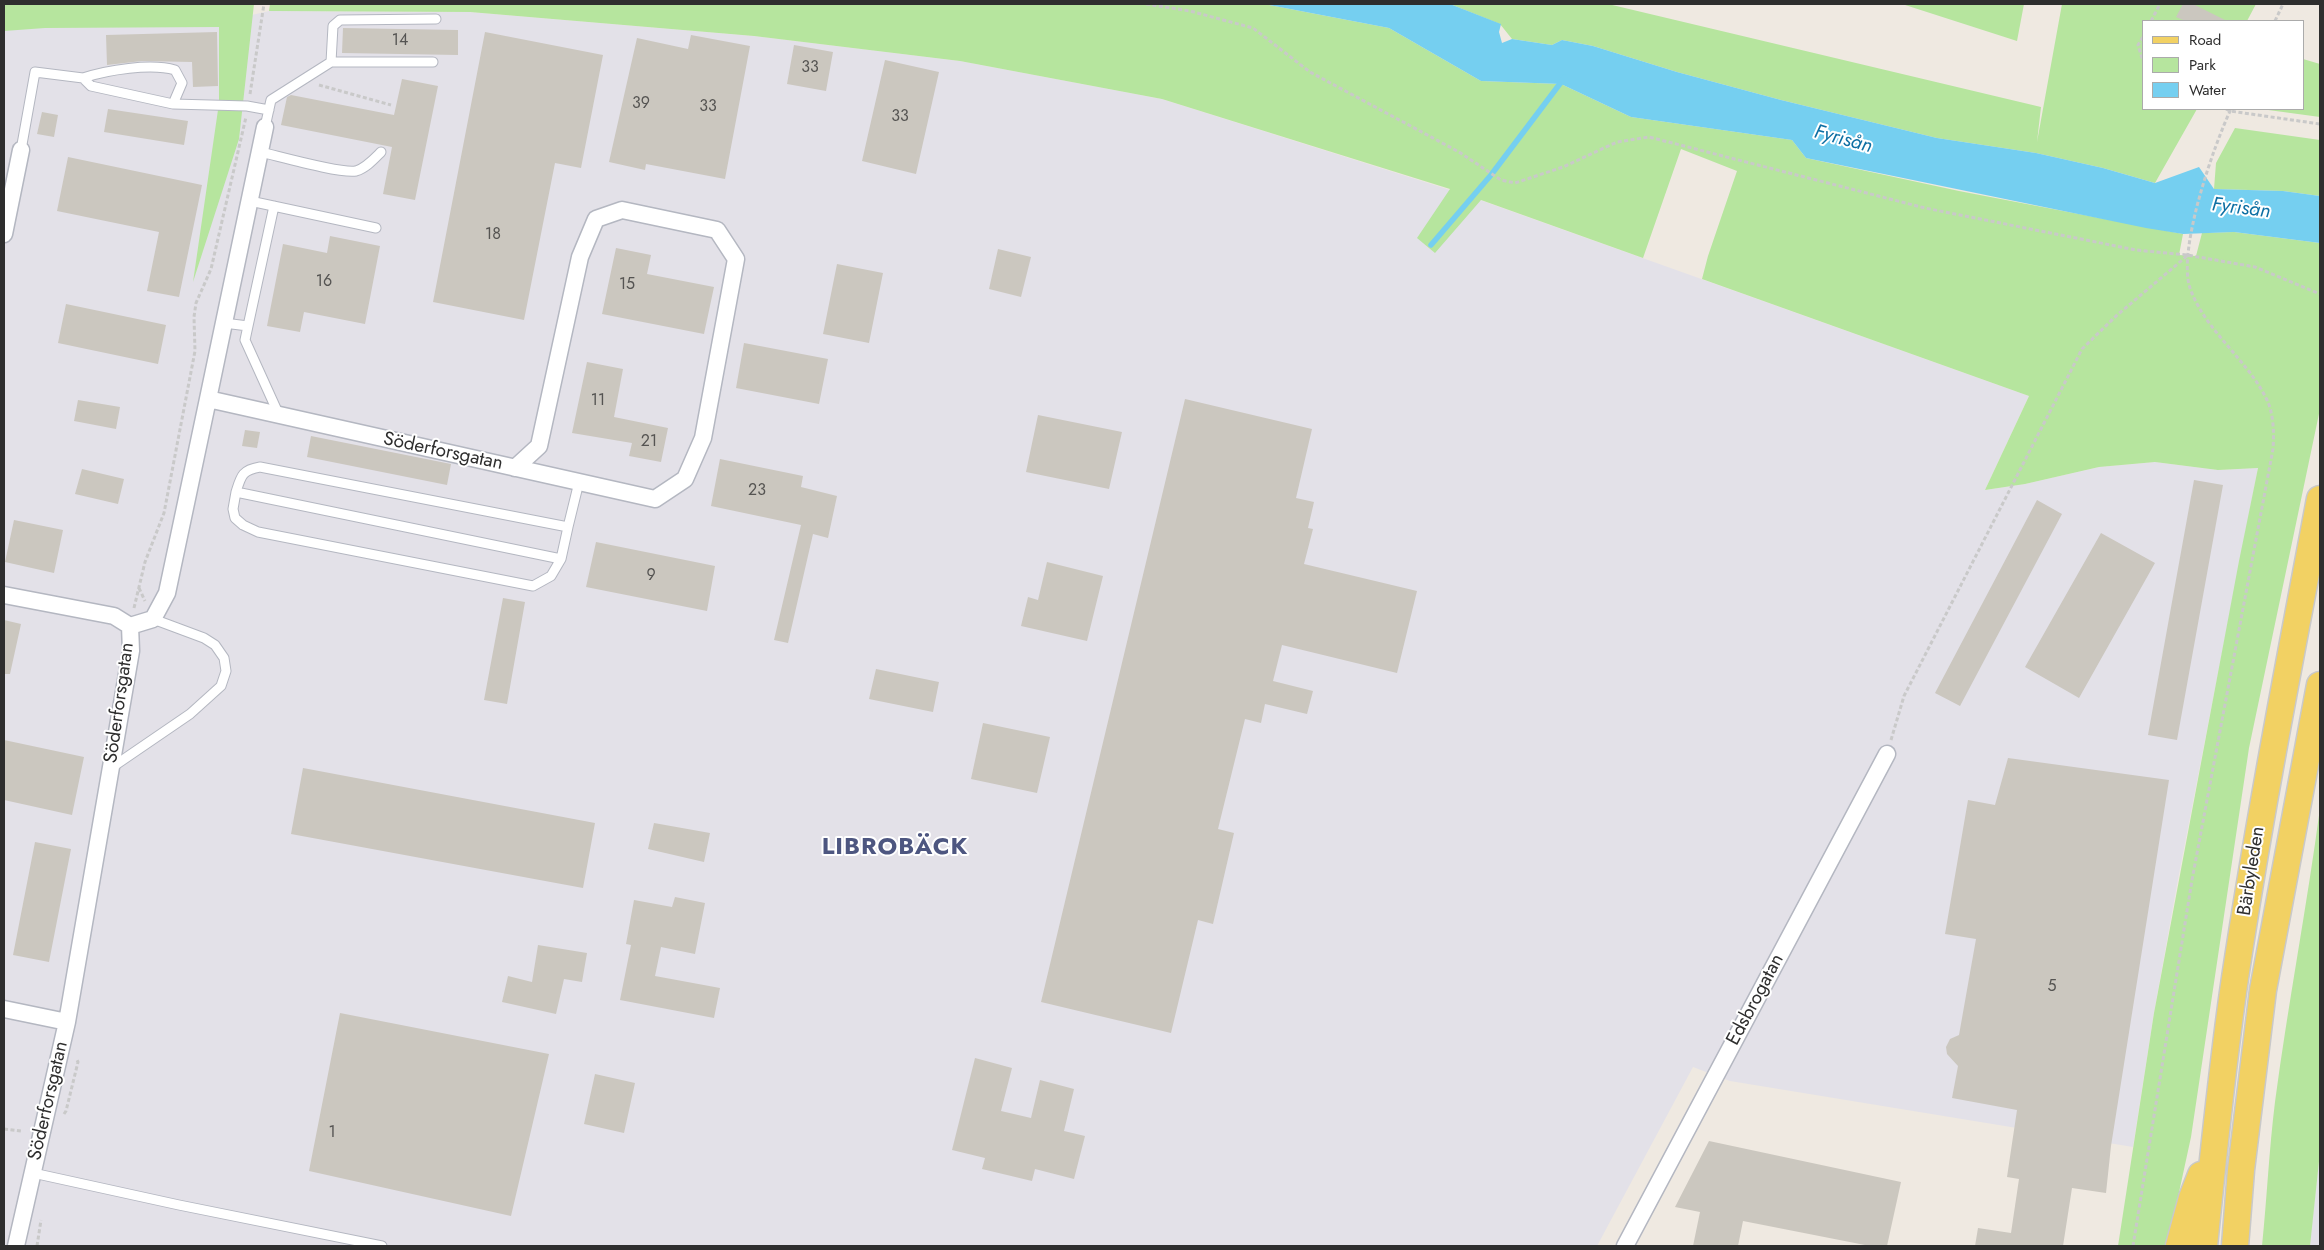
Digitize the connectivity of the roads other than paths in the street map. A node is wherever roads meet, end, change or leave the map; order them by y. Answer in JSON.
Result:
{"nodes":[{"id":1,"x":436,"y":19,"type":"dead end"},
{"id":2,"x":331,"y":62,"type":"junction"},
{"id":3,"x":433,"y":62,"type":"dead end"},
{"id":4,"x":83,"y":78,"type":"junction"},
{"id":5,"x":173,"y":104,"type":"junction"},
{"id":6,"x":269,"y":110,"type":"junction"},
{"id":7,"x":265,"y":127,"type":"joint"},
{"id":8,"x":21,"y":150,"type":"joint"},
{"id":9,"x":260,"y":152,"type":"junction"},
{"id":10,"x":381,"y":152,"type":"dead end"},
{"id":11,"x":250,"y":201,"type":"junction"},
{"id":12,"x":274,"y":206,"type":"junction"},
{"id":13,"x":376,"y":228,"type":"dead end"},
{"id":14,"x":4,"y":234,"type":"edge"},
{"id":15,"x":224,"y":323,"type":"junction"},
{"id":16,"x":248,"y":326,"type":"junction"},
{"id":17,"x":208,"y":399,"type":"junction"},
{"id":18,"x":279,"y":416,"type":"junction"},
{"id":19,"x":515,"y":468,"type":"junction"},
{"id":20,"x":579,"y":482,"type":"junction"},
{"id":21,"x":236,"y":492,"type":"junction"},
{"id":22,"x":2320,"y":500,"type":"edge"},
{"id":23,"x":568,"y":527,"type":"junction"},
{"id":24,"x":561,"y":559,"type":"junction"},
{"id":25,"x":4,"y":595,"type":"edge"},
{"id":26,"x":153,"y":619,"type":"junction"},
{"id":27,"x":130,"y":626,"type":"junction"},
{"id":28,"x":2320,"y":685,"type":"edge"},
{"id":29,"x":1886,"y":754,"type":"road end"},
{"id":30,"x":110,"y":768,"type":"junction"},
{"id":31,"x":4,"y":1009,"type":"edge"},
{"id":32,"x":67,"y":1022,"type":"junction"},
{"id":33,"x":2214,"y":1142,"type":"junction"},
{"id":34,"x":33,"y":1173,"type":"junction"},
{"id":35,"x":16,"y":1246,"type":"edge"},
{"id":36,"x":382,"y":1246,"type":"edge"},
{"id":37,"x":1625,"y":1246,"type":"edge"},
{"id":38,"x":2179,"y":1246,"type":"edge"},
{"id":39,"x":2204,"y":1246,"type":"edge"},
{"id":40,"x":2235,"y":1246,"type":"edge"}],
"edges":[{"from":1,"to":2,"type":"lane"},
{"from":2,"to":3,"type":"lane"},
{"from":2,"to":6,"type":"lane"},
{"from":4,"to":5,"type":"lane"},
{"from":4,"to":5,"type":"lane"},
{"from":4,"to":8,"type":"lane"},
{"from":5,"to":6,"type":"lane"},
{"from":6,"to":7,"type":"lane"},
{"from":7,"to":9,"type":"street"},
{"from":8,"to":14,"type":"street"},
{"from":9,"to":10,"type":"lane"},
{"from":9,"to":11,"type":"street"},
{"from":11,"to":12,"type":"lane"},
{"from":11,"to":15,"type":"street"},
{"from":12,"to":13,"type":"lane"},
{"from":12,"to":16,"type":"lane"},
{"from":15,"to":16,"type":"lane"},
{"from":15,"to":17,"type":"street"},
{"from":16,"to":18,"type":"lane"},
{"from":17,"to":18,"type":"street","name":"Söderforsgatan"},
{"from":17,"to":26,"type":"street"},
{"from":18,"to":19,"type":"street","name":"Söderforsgatan"},
{"from":19,"to":20,"type":"street","name":"Söderforsgatan"},
{"from":19,"to":20,"type":"street","name":"Söderforsgatan"},
{"from":20,"to":23,"type":"lane"},
{"from":21,"to":23,"type":"lane"},
{"from":21,"to":24,"type":"lane"},
{"from":21,"to":24,"type":"lane"},
{"from":22,"to":33,"type":"main road","name":"Bärbyleden"},
{"from":23,"to":24,"type":"lane"},
{"from":25,"to":27,"type":"street"},
{"from":26,"to":27,"type":"street","name":"Söderforsgatan"},
{"from":26,"to":30,"type":"lane"},
{"from":27,"to":30,"type":"street","name":"Söderforsgatan"},
{"from":28,"to":40,"type":"main road","name":"Bärbyleden"},
{"from":29,"to":37,"type":"street","name":"Edsbrogatan"},
{"from":30,"to":32,"type":"street","name":"Söderforsgatan"},
{"from":31,"to":32,"type":"street"},
{"from":32,"to":34,"type":"street","name":"Söderforsgatan"},
{"from":33,"to":38,"type":"main road"},
{"from":33,"to":39,"type":"main road","name":"Bärbyleden"},
{"from":34,"to":35,"type":"street","name":"Söderforsgatan"},
{"from":34,"to":36,"type":"lane"}]}
